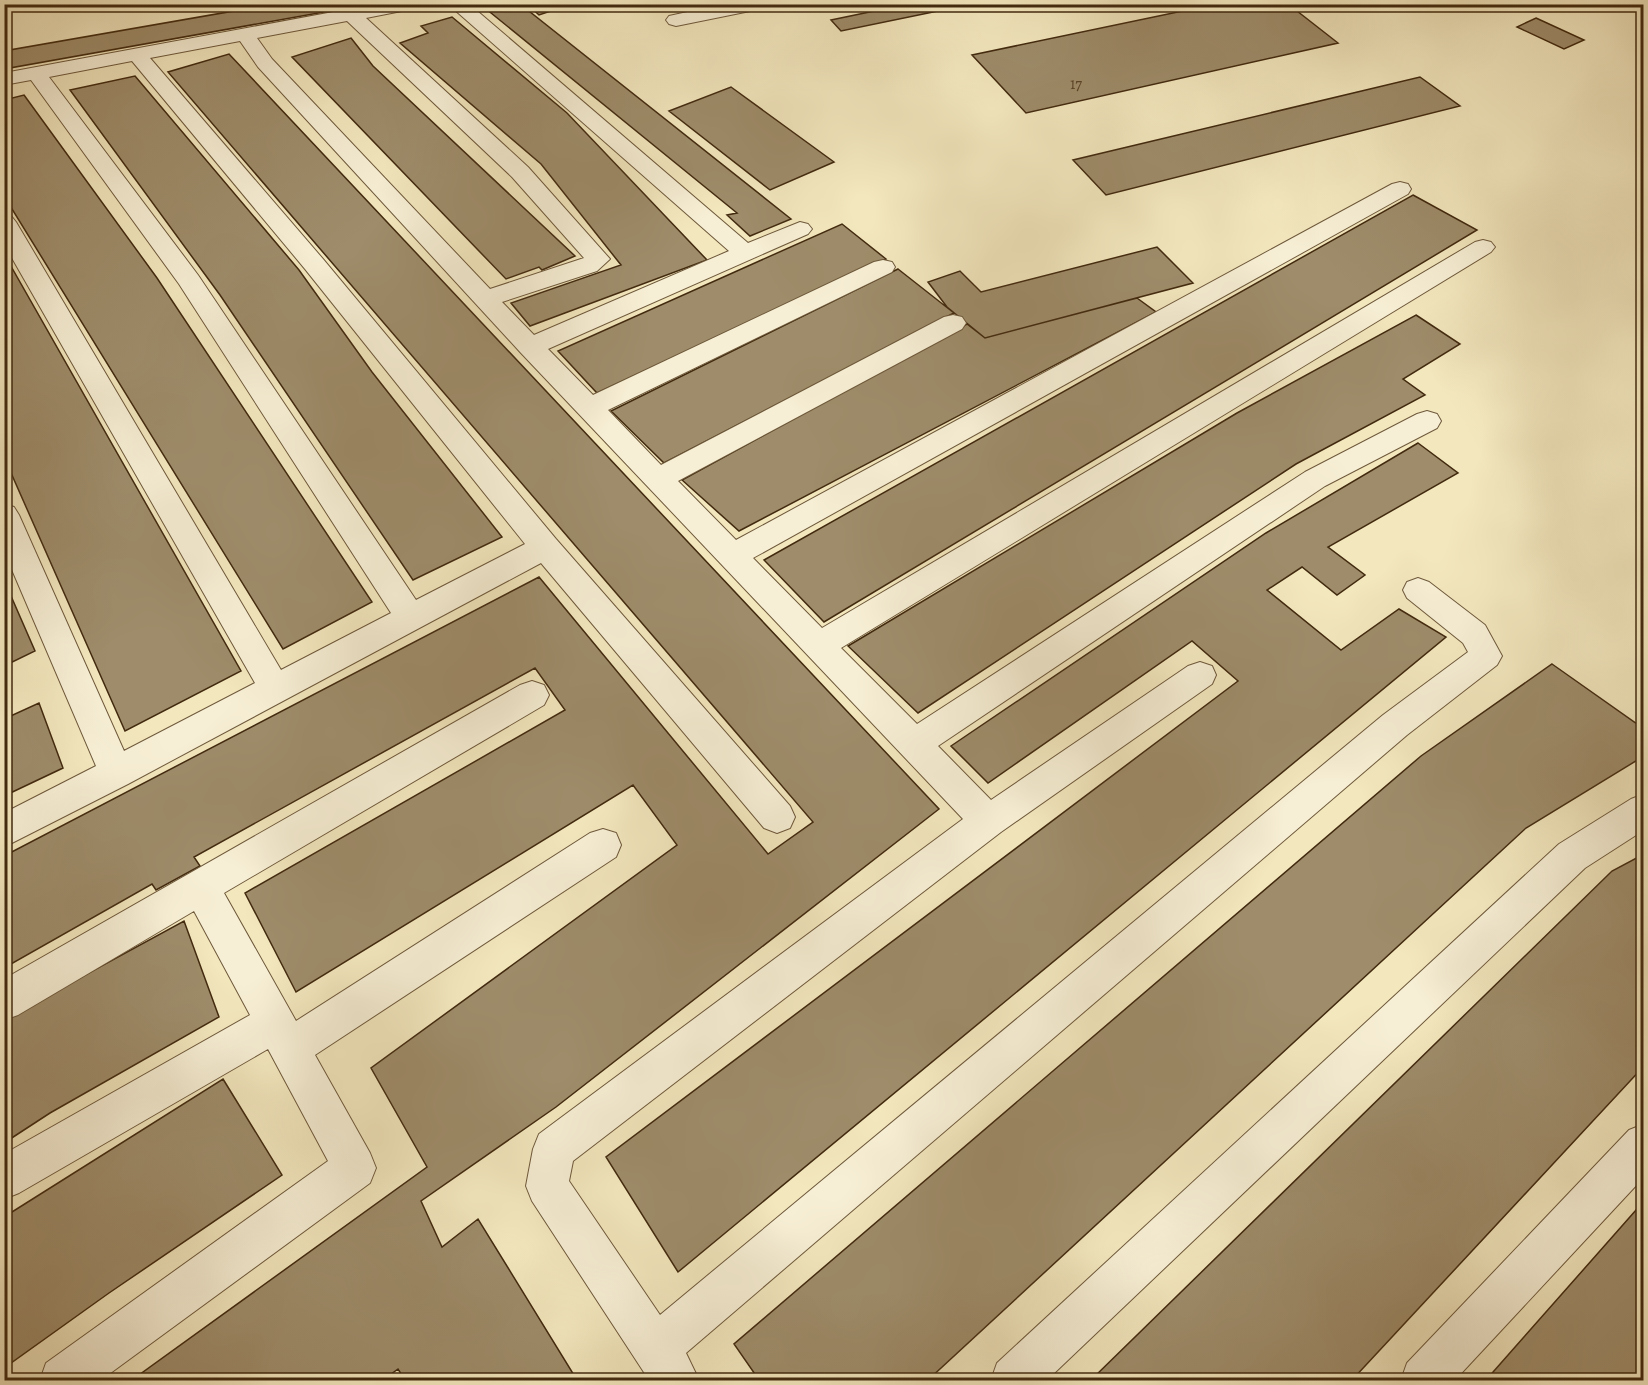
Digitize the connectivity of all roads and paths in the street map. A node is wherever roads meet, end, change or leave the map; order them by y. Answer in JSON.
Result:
{"nodes":[{"id":1,"x":410,"y":4,"type":"edge"},
{"id":2,"x":457,"y":4,"type":"edge"},
{"id":3,"x":755,"y":4,"type":"edge"},
{"id":4,"x":351,"y":15,"type":"junction"},
{"id":5,"x":676,"y":20,"type":"dead end"},
{"id":6,"x":245,"y":35,"type":"junction"},
{"id":7,"x":137,"y":55,"type":"junction"},
{"id":8,"x":36,"y":73,"type":"junction"},
{"id":9,"x":4,"y":79,"type":"edge"},
{"id":10,"x":1400,"y":189,"type":"dead end"},
{"id":11,"x":4,"y":222,"type":"edge"},
{"id":12,"x":800,"y":229,"type":"dead end"},
{"id":13,"x":1483,"y":247,"type":"dead end"},
{"id":14,"x":746,"y":253,"type":"junction"},
{"id":15,"x":884,"y":267,"type":"dead end"},
{"id":16,"x":485,"y":299,"type":"junction"},
{"id":17,"x":953,"y":322,"type":"dead end"},
{"id":18,"x":530,"y":347,"type":"junction"},
{"id":19,"x":590,"y":408,"type":"junction"},
{"id":20,"x":1427,"y":421,"type":"dead end"},
{"id":21,"x":658,"y":479,"type":"junction"},
{"id":22,"x":4,"y":515,"type":"edge"},
{"id":23,"x":545,"y":547,"type":"junction"},
{"id":24,"x":732,"y":556,"type":"junction"},
{"id":25,"x":1418,"y":590,"type":"dead end"},
{"id":26,"x":411,"y":618,"type":"junction"},
{"id":27,"x":819,"y":645,"type":"junction"},
{"id":28,"x":1200,"y":675,"type":"dead end"},
{"id":29,"x":275,"y":689,"type":"junction"},
{"id":30,"x":532,"y":695,"type":"dead end"},
{"id":31,"x":914,"y":744,"type":"junction"},
{"id":32,"x":116,"y":773,"type":"junction"},
{"id":33,"x":1644,"y":810,"type":"edge"},
{"id":34,"x":777,"y":817,"type":"dead end"},
{"id":35,"x":988,"y":821,"type":"junction"},
{"id":36,"x":4,"y":831,"type":"edge"},
{"id":37,"x":603,"y":844,"type":"dead end"},
{"id":38,"x":200,"y":886,"type":"junction"},
{"id":39,"x":4,"y":1001,"type":"edge"},
{"id":40,"x":282,"y":1035,"type":"junction"},
{"id":41,"x":1644,"y":1145,"type":"edge"},
{"id":42,"x":4,"y":1178,"type":"edge"},
{"id":43,"x":655,"y":1348,"type":"junction"},
{"id":44,"x":63,"y":1380,"type":"edge"},
{"id":45,"x":676,"y":1380,"type":"edge"},
{"id":46,"x":1014,"y":1380,"type":"edge"},
{"id":47,"x":1424,"y":1380,"type":"edge"}],
"edges":[{"from":1,"to":4,"type":"lane"},
{"from":2,"to":14,"type":"lane"},
{"from":3,"to":5,"type":"lane"},
{"from":4,"to":6,"type":"lane"},
{"from":4,"to":16,"type":"lane"},
{"from":6,"to":7,"type":"lane"},
{"from":6,"to":16,"type":"lane"},
{"from":7,"to":8,"type":"lane"},
{"from":7,"to":23,"type":"lane"},
{"from":8,"to":9,"type":"lane"},
{"from":8,"to":26,"type":"lane"},
{"from":10,"to":24,"type":"lane"},
{"from":11,"to":29,"type":"lane"},
{"from":12,"to":14,"type":"lane"},
{"from":13,"to":27,"type":"lane"},
{"from":14,"to":18,"type":"lane"},
{"from":15,"to":19,"type":"lane"},
{"from":16,"to":18,"type":"lane"},
{"from":17,"to":21,"type":"lane"},
{"from":18,"to":19,"type":"lane"},
{"from":19,"to":21,"type":"lane"},
{"from":20,"to":31,"type":"lane"},
{"from":21,"to":24,"type":"lane"},
{"from":22,"to":32,"type":"lane"},
{"from":23,"to":26,"type":"lane"},
{"from":23,"to":34,"type":"lane"},
{"from":24,"to":27,"type":"lane"},
{"from":25,"to":43,"type":"lane"},
{"from":26,"to":29,"type":"lane"},
{"from":27,"to":31,"type":"lane"},
{"from":28,"to":35,"type":"lane"},
{"from":29,"to":32,"type":"lane"},
{"from":30,"to":38,"type":"lane"},
{"from":31,"to":35,"type":"lane"},
{"from":32,"to":36,"type":"lane"},
{"from":33,"to":46,"type":"lane"},
{"from":35,"to":43,"type":"lane"},
{"from":37,"to":40,"type":"lane"},
{"from":38,"to":39,"type":"lane"},
{"from":38,"to":40,"type":"lane"},
{"from":40,"to":42,"type":"lane"},
{"from":40,"to":44,"type":"lane"},
{"from":41,"to":47,"type":"lane"},
{"from":43,"to":45,"type":"lane"}]}
